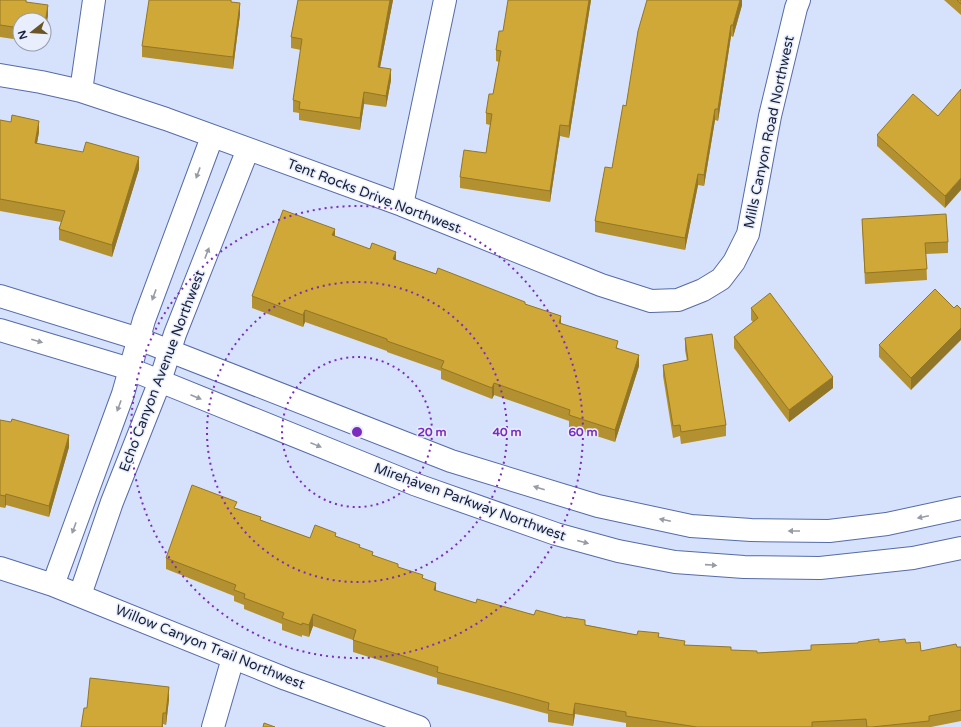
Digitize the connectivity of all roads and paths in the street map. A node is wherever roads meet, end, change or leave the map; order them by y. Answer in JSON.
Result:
{"nodes":[{"id":1,"x":94,"y":0,"type":"edge"},
{"id":2,"x":445,"y":0,"type":"edge"},
{"id":3,"x":800,"y":0,"type":"edge"},
{"id":4,"x":0,"y":75,"type":"edge"},
{"id":5,"x":81,"y":90,"type":"junction"},
{"id":6,"x":212,"y":136,"type":"junction"},
{"id":7,"x":248,"y":149,"type":"junction"},
{"id":8,"x":402,"y":205,"type":"junction"},
{"id":9,"x":734,"y":262,"type":"joint"},
{"id":10,"x":0,"y":296,"type":"edge"},
{"id":11,"x":0,"y":330,"type":"edge"},
{"id":12,"x":139,"y":339,"type":"junction"},
{"id":13,"x":170,"y":352,"type":"junction"},
{"id":14,"x":130,"y":369,"type":"junction"},
{"id":15,"x":160,"y":381,"type":"junction"},
{"id":16,"x":86,"y":495,"type":"junction"},
{"id":17,"x":112,"y":502,"type":"junction"},
{"id":18,"x":961,"y":508,"type":"edge"},
{"id":19,"x":961,"y":548,"type":"edge"},
{"id":20,"x":0,"y":568,"type":"edge"},
{"id":21,"x":53,"y":584,"type":"junction"},
{"id":22,"x":80,"y":595,"type":"junction"},
{"id":23,"x":233,"y":658,"type":"junction"},
{"id":24,"x":213,"y":727,"type":"edge"},
{"id":25,"x":419,"y":727,"type":"edge"}],
"edges":[{"from":1,"to":5,"type":"street"},
{"from":2,"to":8,"type":"street"},
{"from":3,"to":9,"type":"street","name":"Mills Canyon Road Northwest"},
{"from":4,"to":5,"type":"street","name":"Tent Rocks Drive Northwest"},
{"from":5,"to":6,"type":"street","name":"Tent Rocks Drive Northwest"},
{"from":6,"to":7,"type":"street","name":"Tent Rocks Drive Northwest"},
{"from":6,"to":12,"type":"street","name":"Echo Canyon Avenue Northwest","one_way":true},
{"from":7,"to":8,"type":"street","name":"Tent Rocks Drive Northwest"},
{"from":13,"to":7,"type":"street","name":"Echo Canyon Avenue Northwest","one_way":true},
{"from":8,"to":9,"type":"street","name":"Tent Rocks Drive Northwest"},
{"from":10,"to":12,"type":"street"},
{"from":11,"to":14,"type":"street","name":"Mirehaven Parkway Northwest","one_way":true},
{"from":12,"to":13,"type":"street"},
{"from":12,"to":14,"type":"street","name":"Echo Canyon Avenue Northwest"},
{"from":13,"to":15,"type":"street","name":"Echo Canyon Avenue Northwest"},
{"from":18,"to":13,"type":"street","one_way":true},
{"from":14,"to":15,"type":"street","name":"Mirehaven Parkway Northwest"},
{"from":14,"to":16,"type":"street","name":"Echo Canyon Avenue Northwest","one_way":true},
{"from":15,"to":17,"type":"street","name":"Echo Canyon Avenue Northwest"},
{"from":15,"to":19,"type":"street","name":"Mirehaven Parkway Northwest","one_way":true},
{"from":16,"to":17,"type":"street"},
{"from":16,"to":21,"type":"street","name":"Echo Canyon Avenue Northwest","one_way":true},
{"from":17,"to":22,"type":"street","name":"Echo Canyon Avenue Northwest"},
{"from":20,"to":21,"type":"street","name":"Willow Canyon Trail Northwest"},
{"from":21,"to":22,"type":"street","name":"Willow Canyon Trail Northwest"},
{"from":22,"to":23,"type":"street","name":"Willow Canyon Trail Northwest"},
{"from":23,"to":24,"type":"street"},
{"from":23,"to":25,"type":"street","name":"Willow Canyon Trail Northwest"}]}
